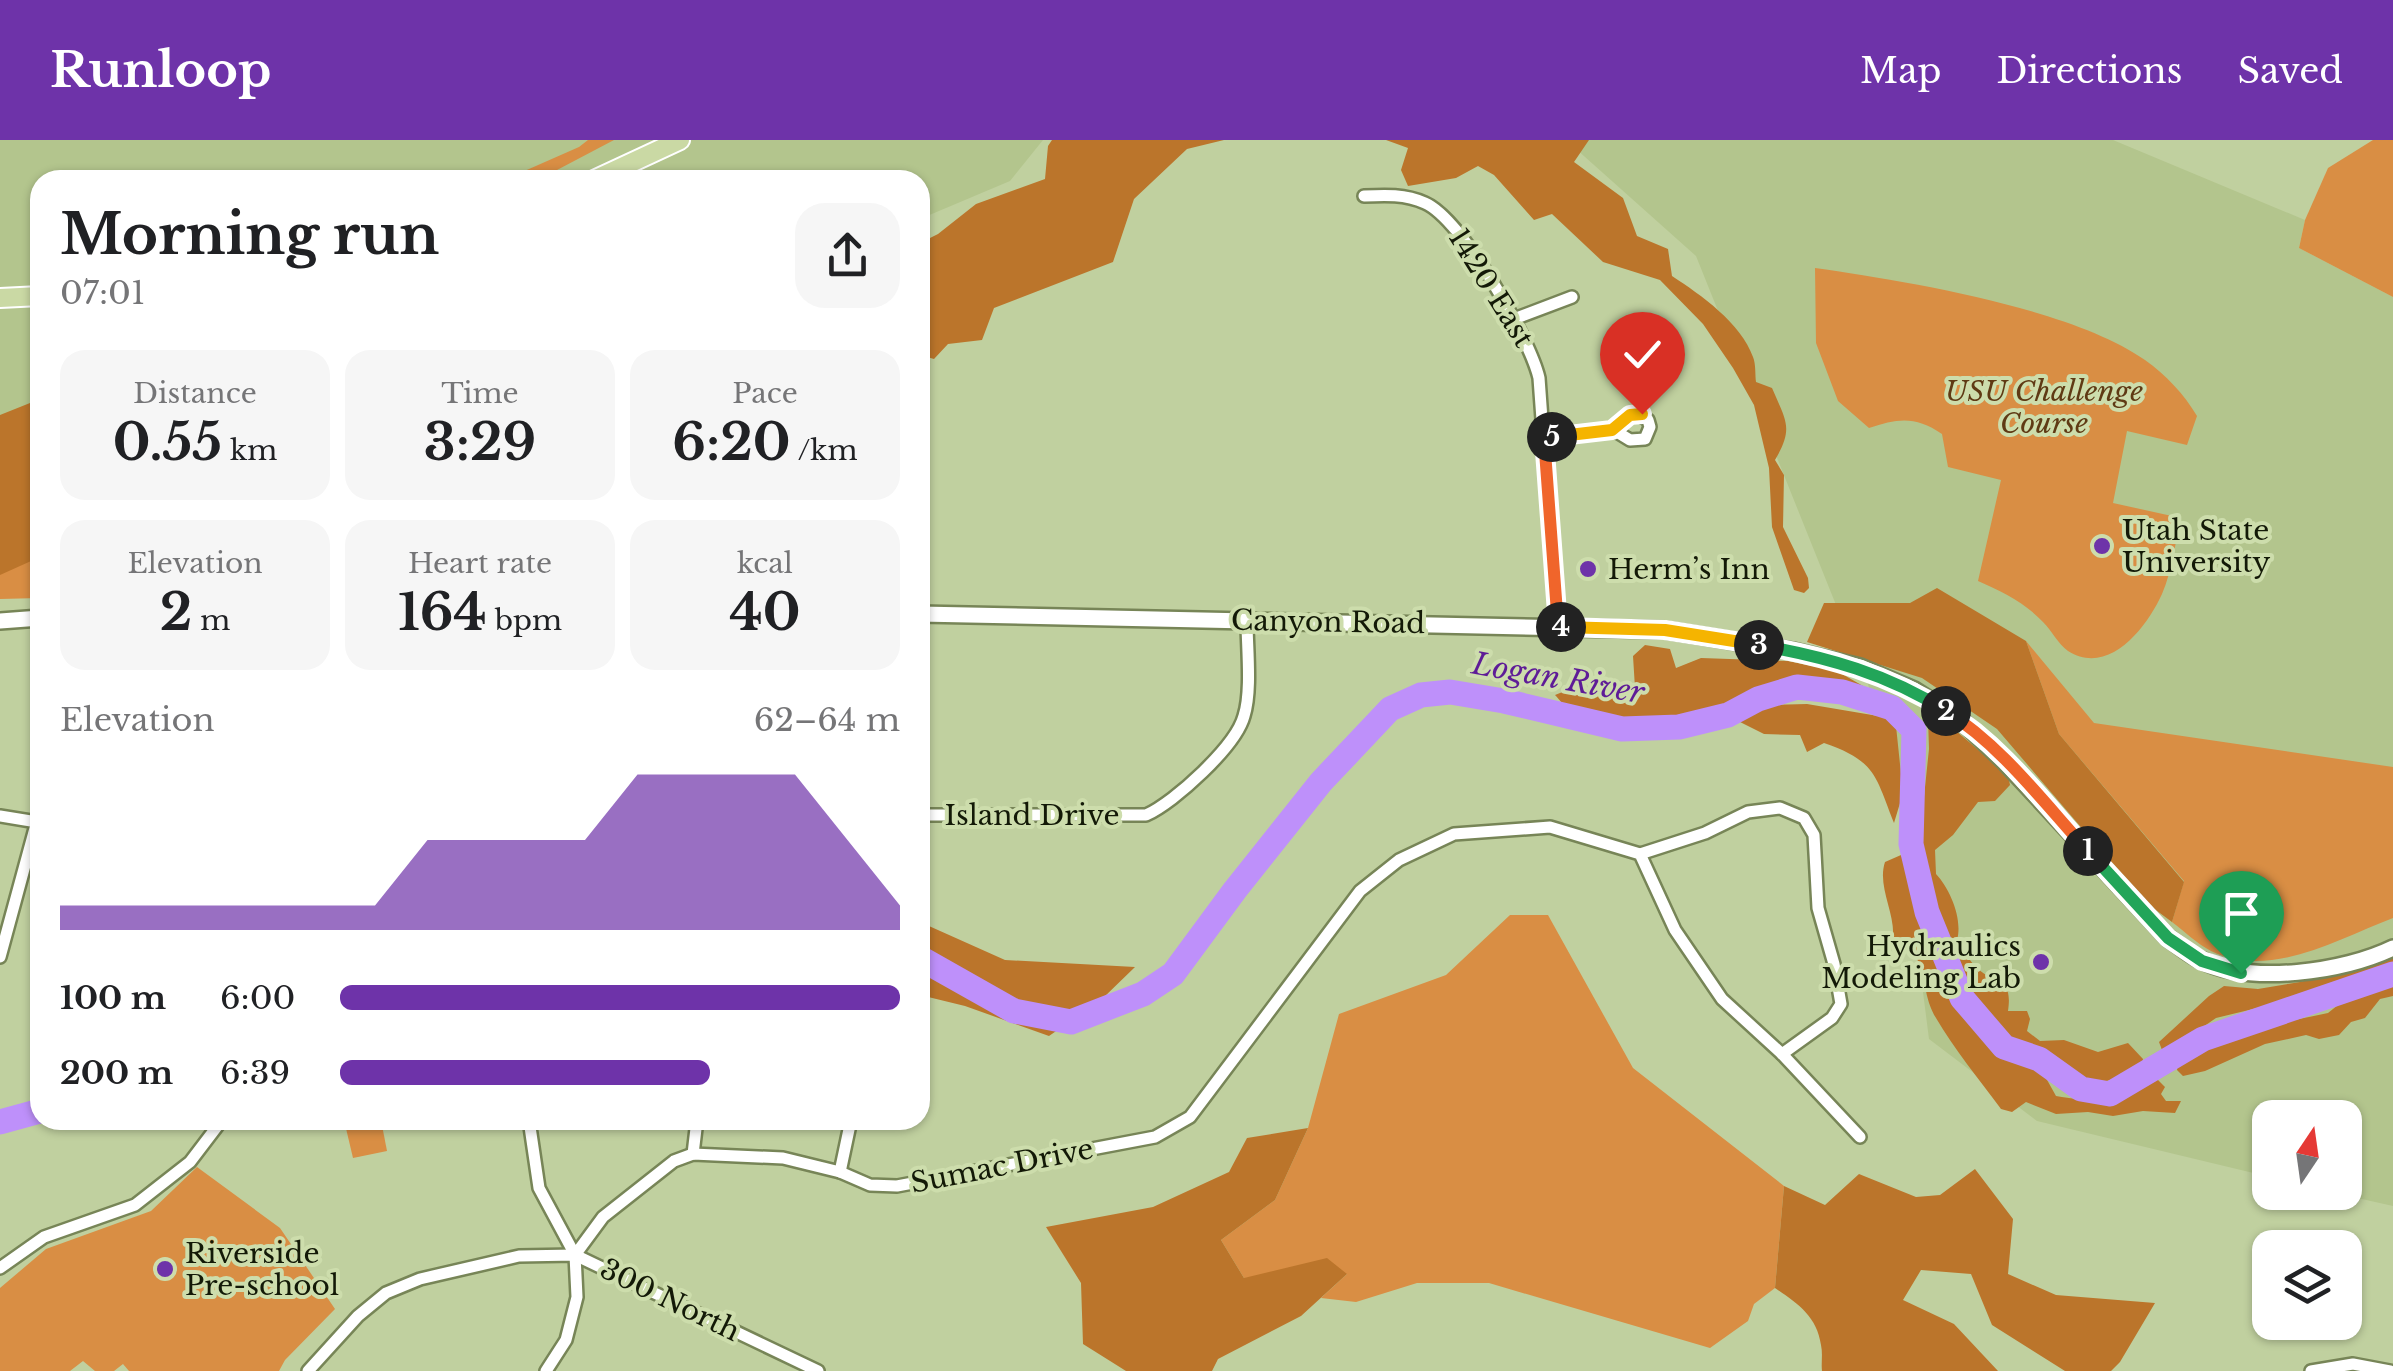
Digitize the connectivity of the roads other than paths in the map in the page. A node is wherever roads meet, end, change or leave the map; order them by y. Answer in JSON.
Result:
{"nodes":[{"id":1,"x":680,"y":140,"type":"edge"},
{"id":2,"x":616,"y":170,"type":"edge"},
{"id":3,"x":1364,"y":196,"type":"dead end"},
{"id":4,"x":30,"y":296,"type":"edge"},
{"id":5,"x":1572,"y":297,"type":"dead end"},
{"id":6,"x":0,"y":298,"type":"edge"},
{"id":7,"x":1514,"y":319,"type":"junction"},
{"id":8,"x":1612,"y":430,"type":"dead end"},
{"id":9,"x":1544,"y":438,"type":"junction"},
{"id":10,"x":930,"y":614,"type":"edge"},
{"id":11,"x":30,"y":619,"type":"edge"},
{"id":12,"x":0,"y":621,"type":"edge"},
{"id":13,"x":1247,"y":621,"type":"junction"},
{"id":14,"x":1558,"y":626,"type":"junction"},
{"id":15,"x":930,"y":815,"type":"edge"},
{"id":16,"x":0,"y":816,"type":"edge"},
{"id":17,"x":30,"y":816,"type":"edge"},
{"id":18,"x":30,"y":846,"type":"edge"},
{"id":19,"x":1640,"y":854,"type":"junction"},
{"id":20,"x":2393,"y":948,"type":"edge"},
{"id":21,"x":0,"y":957,"type":"edge"},
{"id":22,"x":1782,"y":1054,"type":"junction"},
{"id":23,"x":214,"y":1130,"type":"edge"},
{"id":24,"x":531,"y":1130,"type":"edge"},
{"id":25,"x":697,"y":1130,"type":"edge"},
{"id":26,"x":850,"y":1130,"type":"edge"},
{"id":27,"x":1860,"y":1137,"type":"dead end"},
{"id":28,"x":693,"y":1154,"type":"junction"},
{"id":29,"x":840,"y":1172,"type":"junction"},
{"id":30,"x":576,"y":1255,"type":"junction"},
{"id":31,"x":0,"y":1268,"type":"edge"},
{"id":32,"x":308,"y":1371,"type":"edge"},
{"id":33,"x":546,"y":1371,"type":"edge"},
{"id":34,"x":818,"y":1371,"type":"edge"},
{"id":35,"x":2310,"y":1371,"type":"edge"},
{"id":36,"x":2390,"y":1371,"type":"edge"}],
"edges":[{"from":1,"to":2,"type":"main road"},
{"from":3,"to":7,"type":"street","name":"1420 East"},
{"from":4,"to":6,"type":"main road"},
{"from":5,"to":7,"type":"street"},
{"from":7,"to":9,"type":"street","name":"1420 East"},
{"from":8,"to":9,"type":"street"},
{"from":9,"to":14,"type":"street","name":"1420 East"},
{"from":10,"to":13,"type":"street","name":"Canyon Road"},
{"from":11,"to":12,"type":"street"},
{"from":13,"to":14,"type":"street","name":"Canyon Road"},
{"from":13,"to":15,"type":"street","name":"Island Drive"},
{"from":14,"to":20,"type":"street","name":"Canyon Road"},
{"from":16,"to":17,"type":"street"},
{"from":18,"to":21,"type":"street"},
{"from":19,"to":22,"type":"street"},
{"from":19,"to":22,"type":"street"},
{"from":19,"to":29,"type":"street","name":"Sumac Drive"},
{"from":22,"to":27,"type":"street"},
{"from":23,"to":31,"type":"street"},
{"from":24,"to":30,"type":"street"},
{"from":25,"to":28,"type":"street"},
{"from":26,"to":29,"type":"street"},
{"from":28,"to":29,"type":"street","name":"Sumac Drive"},
{"from":28,"to":30,"type":"street"},
{"from":30,"to":32,"type":"street"},
{"from":30,"to":33,"type":"street"},
{"from":30,"to":34,"type":"street","name":"300 North"},
{"from":35,"to":36,"type":"street"}]}
